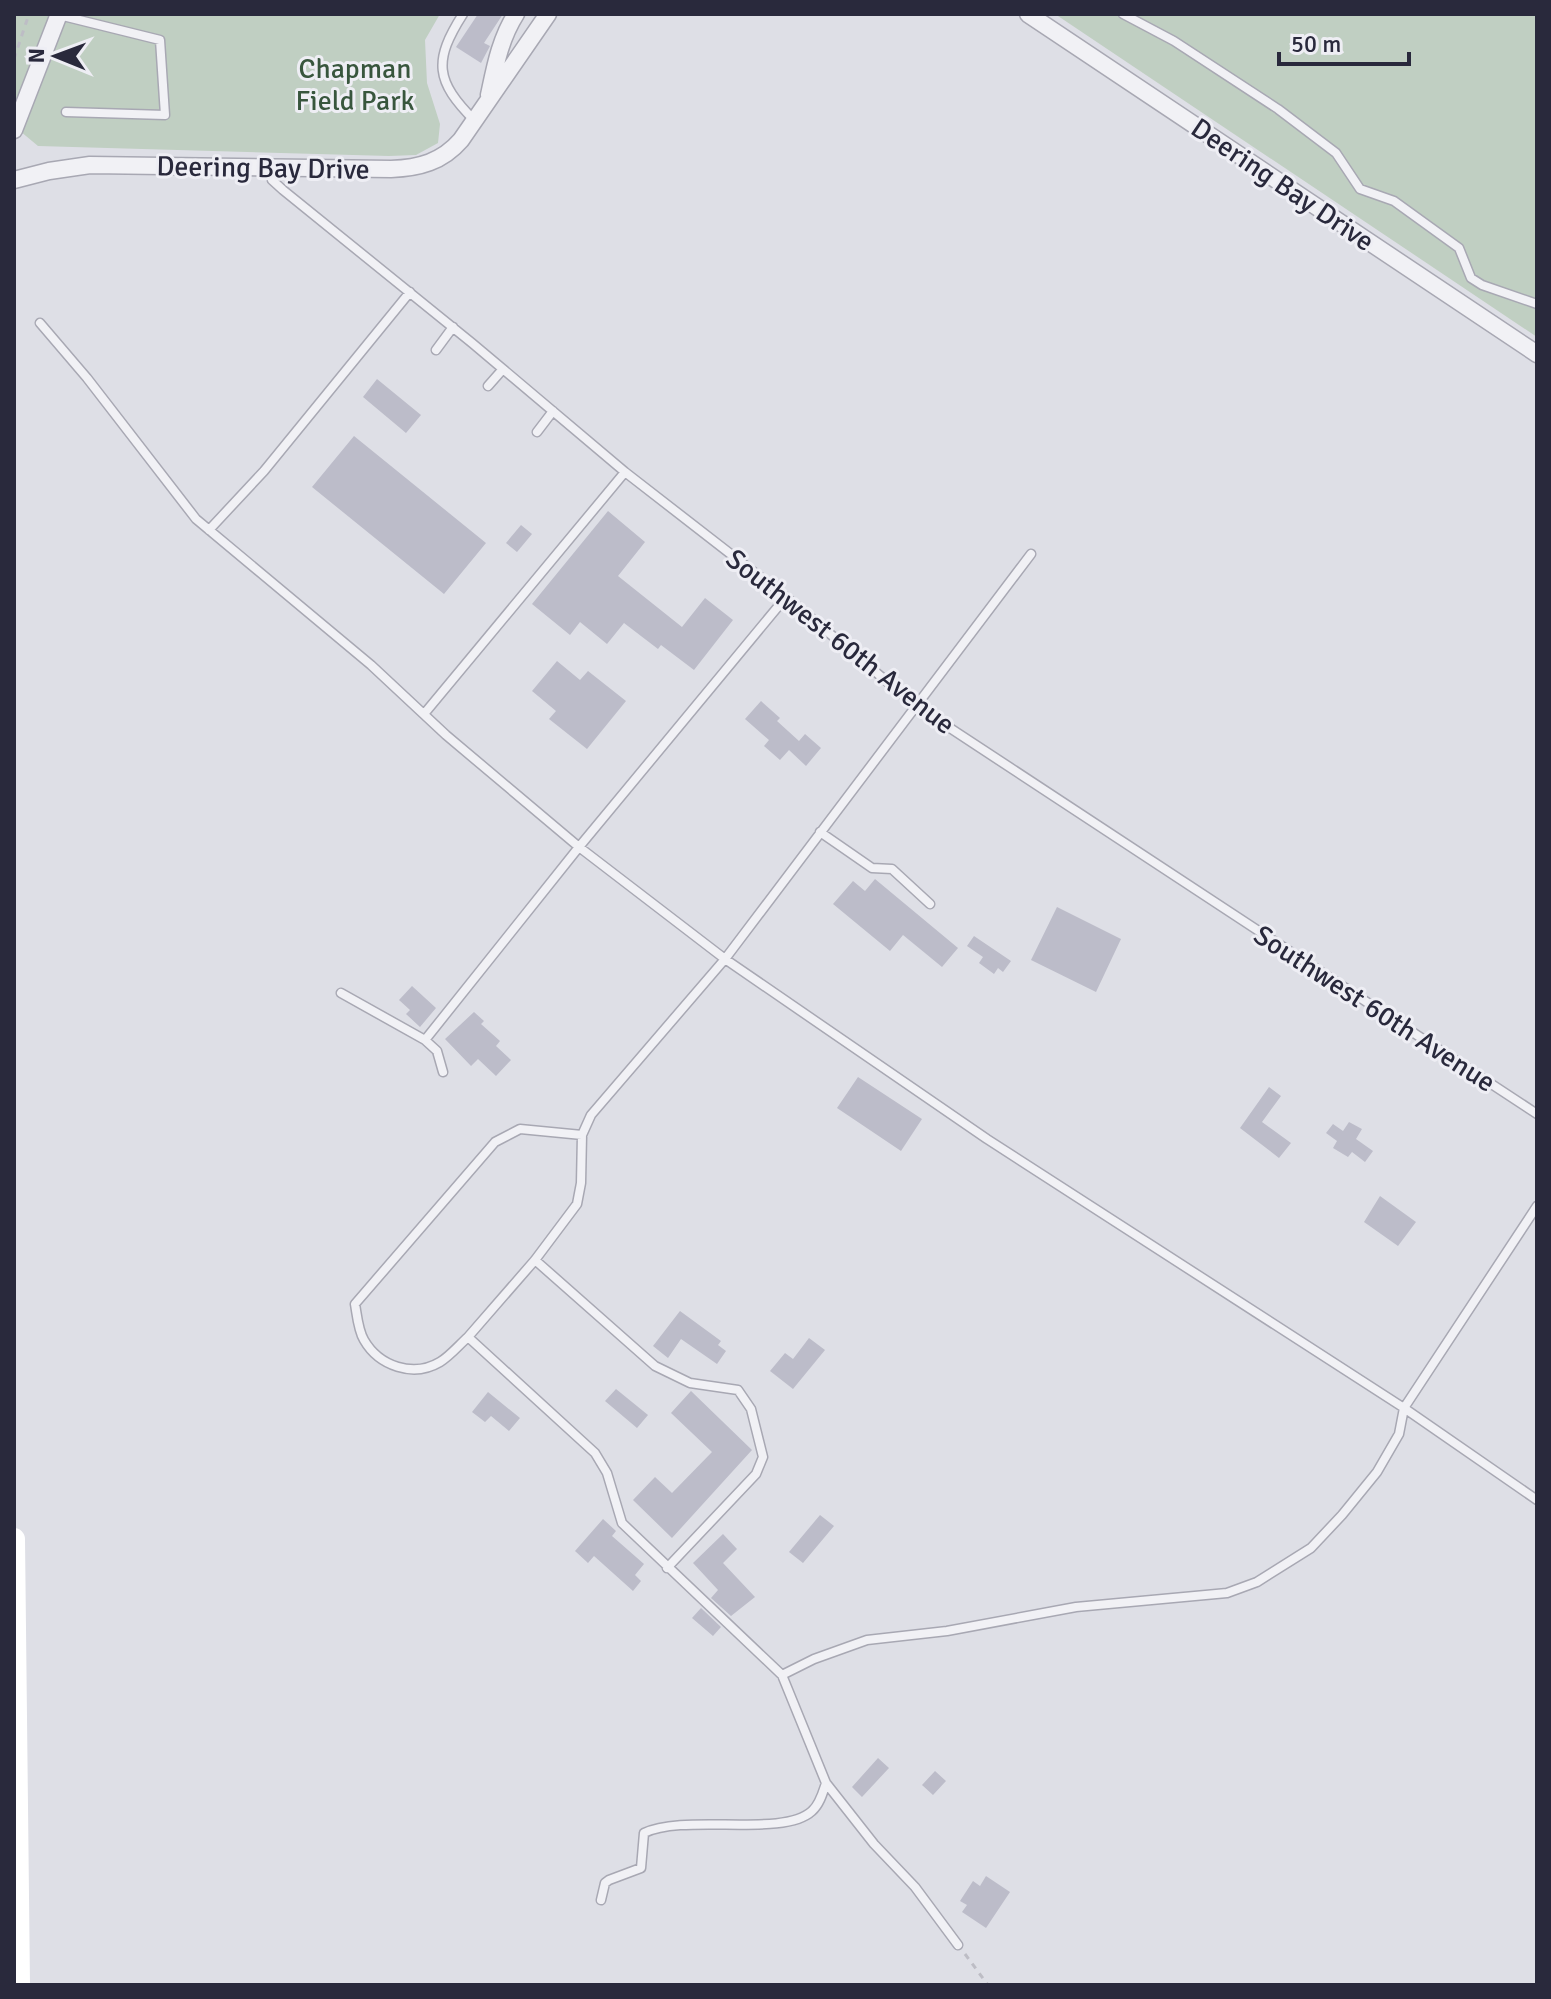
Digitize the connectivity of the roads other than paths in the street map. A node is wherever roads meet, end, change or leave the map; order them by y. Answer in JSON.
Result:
{"nodes":[{"id":1,"x":463,"y":14,"type":"edge"},
{"id":2,"x":516,"y":14,"type":"edge"},
{"id":3,"x":548,"y":14,"type":"edge"},
{"id":4,"x":1028,"y":14,"type":"edge"},
{"id":5,"x":1123,"y":14,"type":"edge"},
{"id":6,"x":59,"y":15,"type":"edge"},
{"id":7,"x":487,"y":104,"type":"junction"},
{"id":8,"x":66,"y":112,"type":"dead end"},
{"id":9,"x":476,"y":122,"type":"junction"},
{"id":10,"x":14,"y":130,"type":"edge"},
{"id":11,"x":270,"y":167,"type":"junction"},
{"id":12,"x":14,"y":180,"type":"edge"},
{"id":13,"x":410,"y":292,"type":"junction"},
{"id":14,"x":1537,"y":304,"type":"edge"},
{"id":15,"x":40,"y":323,"type":"dead end"},
{"id":16,"x":453,"y":327,"type":"junction"},
{"id":17,"x":436,"y":350,"type":"dead end"},
{"id":18,"x":1537,"y":354,"type":"edge"},
{"id":19,"x":503,"y":369,"type":"junction"},
{"id":20,"x":488,"y":386,"type":"dead end"},
{"id":21,"x":553,"y":411,"type":"junction"},
{"id":22,"x":537,"y":432,"type":"dead end"},
{"id":23,"x":625,"y":472,"type":"junction"},
{"id":24,"x":209,"y":530,"type":"junction"},
{"id":25,"x":1031,"y":554,"type":"dead end"},
{"id":26,"x":786,"y":597,"type":"junction"},
{"id":27,"x":915,"y":705,"type":"junction"},
{"id":28,"x":424,"y":714,"type":"junction"},
{"id":29,"x":820,"y":832,"type":"junction"},
{"id":30,"x":579,"y":847,"type":"junction"},
{"id":31,"x":930,"y":904,"type":"dead end"},
{"id":32,"x":725,"y":959,"type":"junction"},
{"id":33,"x":341,"y":993,"type":"dead end"},
{"id":34,"x":425,"y":1040,"type":"junction"},
{"id":35,"x":443,"y":1072,"type":"dead end"},
{"id":36,"x":1537,"y":1114,"type":"edge"},
{"id":37,"x":582,"y":1135,"type":"junction"},
{"id":38,"x":1537,"y":1206,"type":"edge"},
{"id":39,"x":535,"y":1260,"type":"junction"},
{"id":40,"x":468,"y":1337,"type":"junction"},
{"id":41,"x":1404,"y":1408,"type":"junction"},
{"id":42,"x":1537,"y":1500,"type":"edge"},
{"id":43,"x":14,"y":1539,"type":"edge"},
{"id":44,"x":667,"y":1568,"type":"junction"},
{"id":45,"x":782,"y":1675,"type":"junction"},
{"id":46,"x":826,"y":1783,"type":"junction"},
{"id":47,"x":601,"y":1900,"type":"dead end"},
{"id":48,"x":958,"y":1945,"type":"road end"},
{"id":49,"x":19,"y":1985,"type":"edge"}],
"edges":[{"from":1,"to":9,"type":"lane"},
{"from":2,"to":7,"type":"street","name":"Deering Bay Drive"},
{"from":3,"to":7,"type":"street","name":"Deering Bay Drive"},
{"from":4,"to":18,"type":"street","name":"Deering Bay Drive"},
{"from":5,"to":14,"type":"lane"},
{"from":6,"to":8,"type":"lane"},
{"from":6,"to":10,"type":"street"},
{"from":7,"to":9,"type":"street","name":"Deering Bay Drive"},
{"from":9,"to":11,"type":"street","name":"Deering Bay Drive"},
{"from":11,"to":12,"type":"street","name":"Deering Bay Drive"},
{"from":11,"to":13,"type":"lane","name":"Southwest 60th Avenue"},
{"from":13,"to":16,"type":"lane","name":"Southwest 60th Avenue"},
{"from":13,"to":24,"type":"lane"},
{"from":15,"to":24,"type":"lane"},
{"from":16,"to":17,"type":"lane"},
{"from":16,"to":19,"type":"lane","name":"Southwest 60th Avenue"},
{"from":19,"to":20,"type":"lane"},
{"from":19,"to":21,"type":"lane","name":"Southwest 60th Avenue"},
{"from":21,"to":22,"type":"lane"},
{"from":21,"to":23,"type":"lane","name":"Southwest 60th Avenue"},
{"from":23,"to":26,"type":"lane","name":"Southwest 60th Avenue"},
{"from":23,"to":28,"type":"lane"},
{"from":24,"to":28,"type":"lane"},
{"from":25,"to":27,"type":"lane"},
{"from":26,"to":27,"type":"lane","name":"Southwest 60th Avenue"},
{"from":26,"to":30,"type":"lane"},
{"from":27,"to":29,"type":"lane"},
{"from":27,"to":36,"type":"lane","name":"Southwest 60th Avenue"},
{"from":28,"to":30,"type":"lane"},
{"from":29,"to":31,"type":"lane"},
{"from":29,"to":32,"type":"lane"},
{"from":30,"to":32,"type":"lane"},
{"from":30,"to":34,"type":"lane"},
{"from":32,"to":37,"type":"lane"},
{"from":32,"to":41,"type":"lane"},
{"from":33,"to":34,"type":"lane"},
{"from":34,"to":35,"type":"lane"},
{"from":37,"to":39,"type":"lane"},
{"from":37,"to":40,"type":"lane"},
{"from":38,"to":41,"type":"lane"},
{"from":39,"to":40,"type":"lane"},
{"from":39,"to":44,"type":"lane"},
{"from":40,"to":44,"type":"lane"},
{"from":41,"to":42,"type":"lane"},
{"from":41,"to":45,"type":"lane"},
{"from":43,"to":49,"type":"main road"},
{"from":44,"to":45,"type":"lane"},
{"from":45,"to":46,"type":"lane"},
{"from":46,"to":47,"type":"lane"},
{"from":46,"to":48,"type":"lane"}]}
